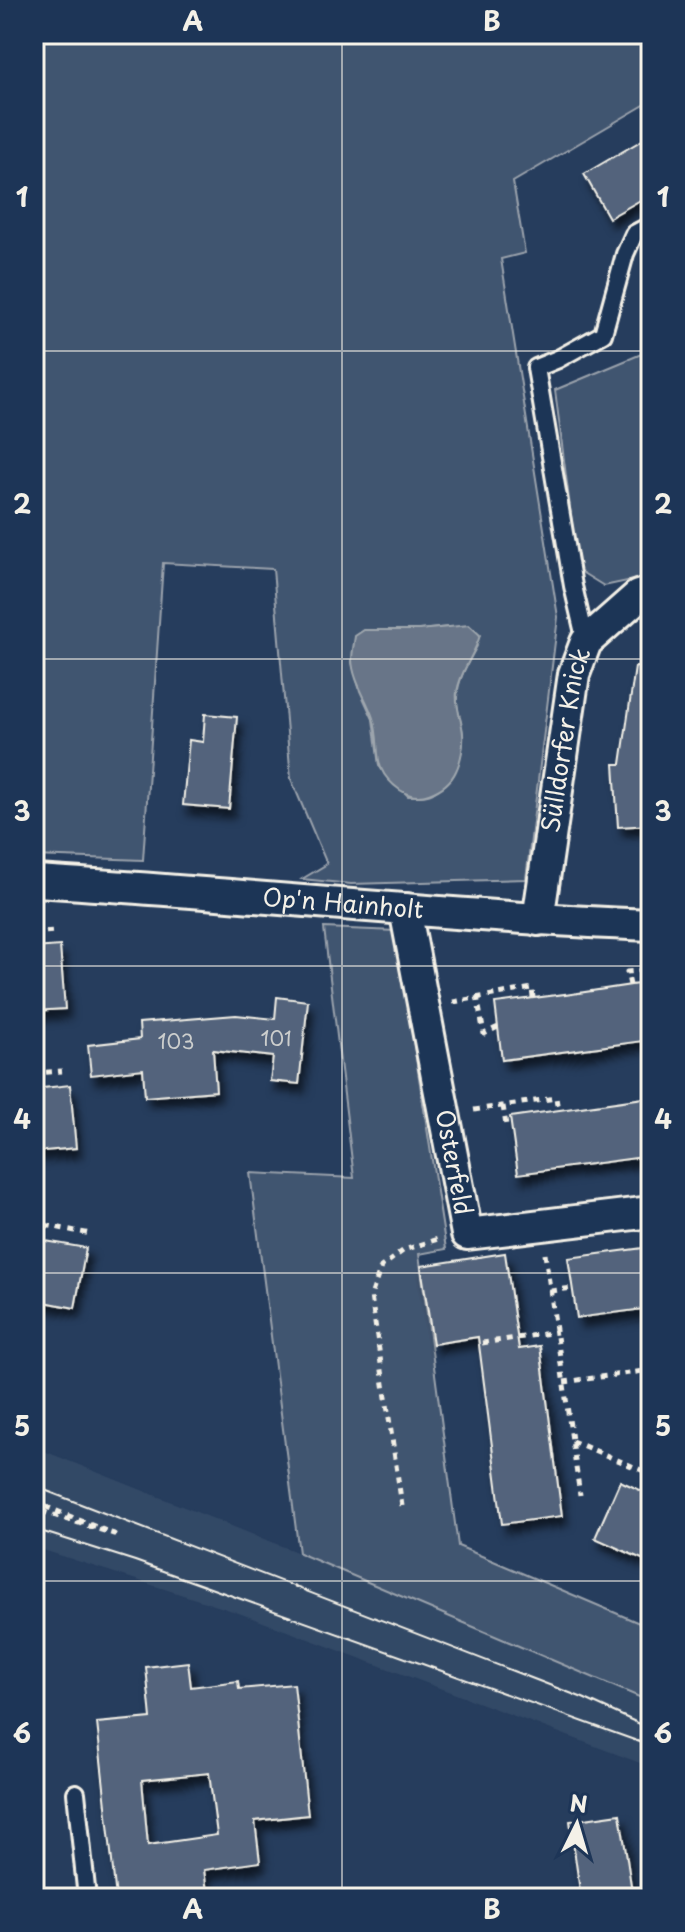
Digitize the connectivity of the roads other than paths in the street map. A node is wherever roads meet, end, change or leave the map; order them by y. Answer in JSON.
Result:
{"nodes":[{"id":1,"x":651,"y":225,"type":"edge"},
{"id":2,"x":651,"y":592,"type":"edge"},
{"id":3,"x":586,"y":642,"type":"junction"},
{"id":4,"x":34,"y":881,"type":"edge"},
{"id":5,"x":405,"y":909,"type":"junction"},
{"id":6,"x":538,"y":920,"type":"junction"},
{"id":7,"x":651,"y":925,"type":"edge"},
{"id":8,"x":651,"y":1212,"type":"edge"},
{"id":9,"x":76,"y":1793,"type":"dead end"},
{"id":10,"x":87,"y":1898,"type":"edge"}],
"edges":[{"from":1,"to":3,"type":"lane"},
{"from":2,"to":3,"type":"street","name":"Sülldorfer Knick"},
{"from":3,"to":6,"type":"street","name":"Sülldorfer Knick"},
{"from":4,"to":5,"type":"street","name":"Op'n Hainholt"},
{"from":5,"to":6,"type":"street","name":"Op'n Hainholt"},
{"from":5,"to":8,"type":"street","name":"Osterfeld"},
{"from":6,"to":7,"type":"street","name":"Op'n Hainholt"},
{"from":9,"to":10,"type":"lane"}]}
